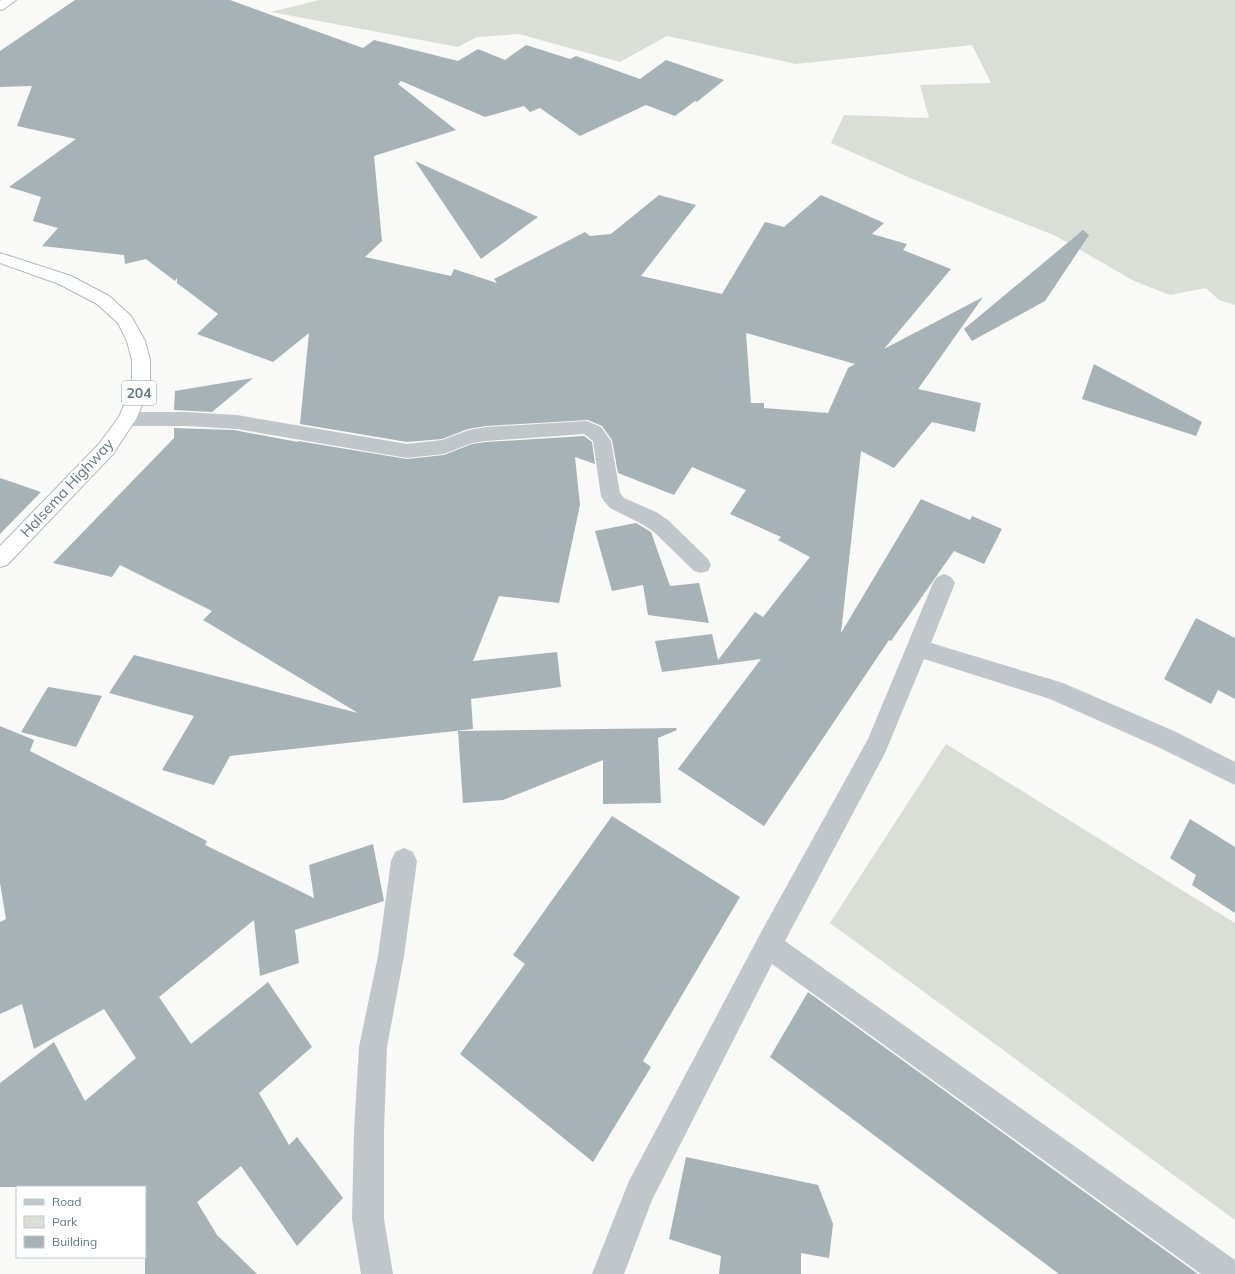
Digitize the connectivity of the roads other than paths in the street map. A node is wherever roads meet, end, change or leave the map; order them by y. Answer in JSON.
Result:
{"nodes":[{"id":1,"x":10,"y":0,"type":"edge"},
{"id":2,"x":0,"y":6,"type":"edge"},
{"id":3,"x":0,"y":258,"type":"edge"},
{"id":4,"x":127,"y":419,"type":"junction"},
{"id":5,"x":0,"y":559,"type":"edge"},
{"id":6,"x":701,"y":565,"type":"dead end"},
{"id":7,"x":944,"y":583,"type":"dead end"},
{"id":8,"x":918,"y":648,"type":"junction"},
{"id":9,"x":1235,"y":774,"type":"edge"},
{"id":10,"x":404,"y":861,"type":"dead end"},
{"id":11,"x":768,"y":945,"type":"junction"},
{"id":12,"x":377,"y":1274,"type":"edge"},
{"id":13,"x":608,"y":1274,"type":"edge"},
{"id":14,"x":1228,"y":1274,"type":"edge"}],
"edges":[{"from":1,"to":2,"type":"highway"},
{"from":3,"to":4,"type":"highway","name":"Halsema Highway","number":"204"},
{"from":4,"to":5,"type":"highway","name":"Halsema Highway","number":"204"},
{"from":4,"to":6,"type":"street"},
{"from":7,"to":8,"type":"street"},
{"from":8,"to":9,"type":"street"},
{"from":8,"to":11,"type":"street"},
{"from":10,"to":12,"type":"street"},
{"from":11,"to":13,"type":"street"},
{"from":11,"to":14,"type":"street"}]}
